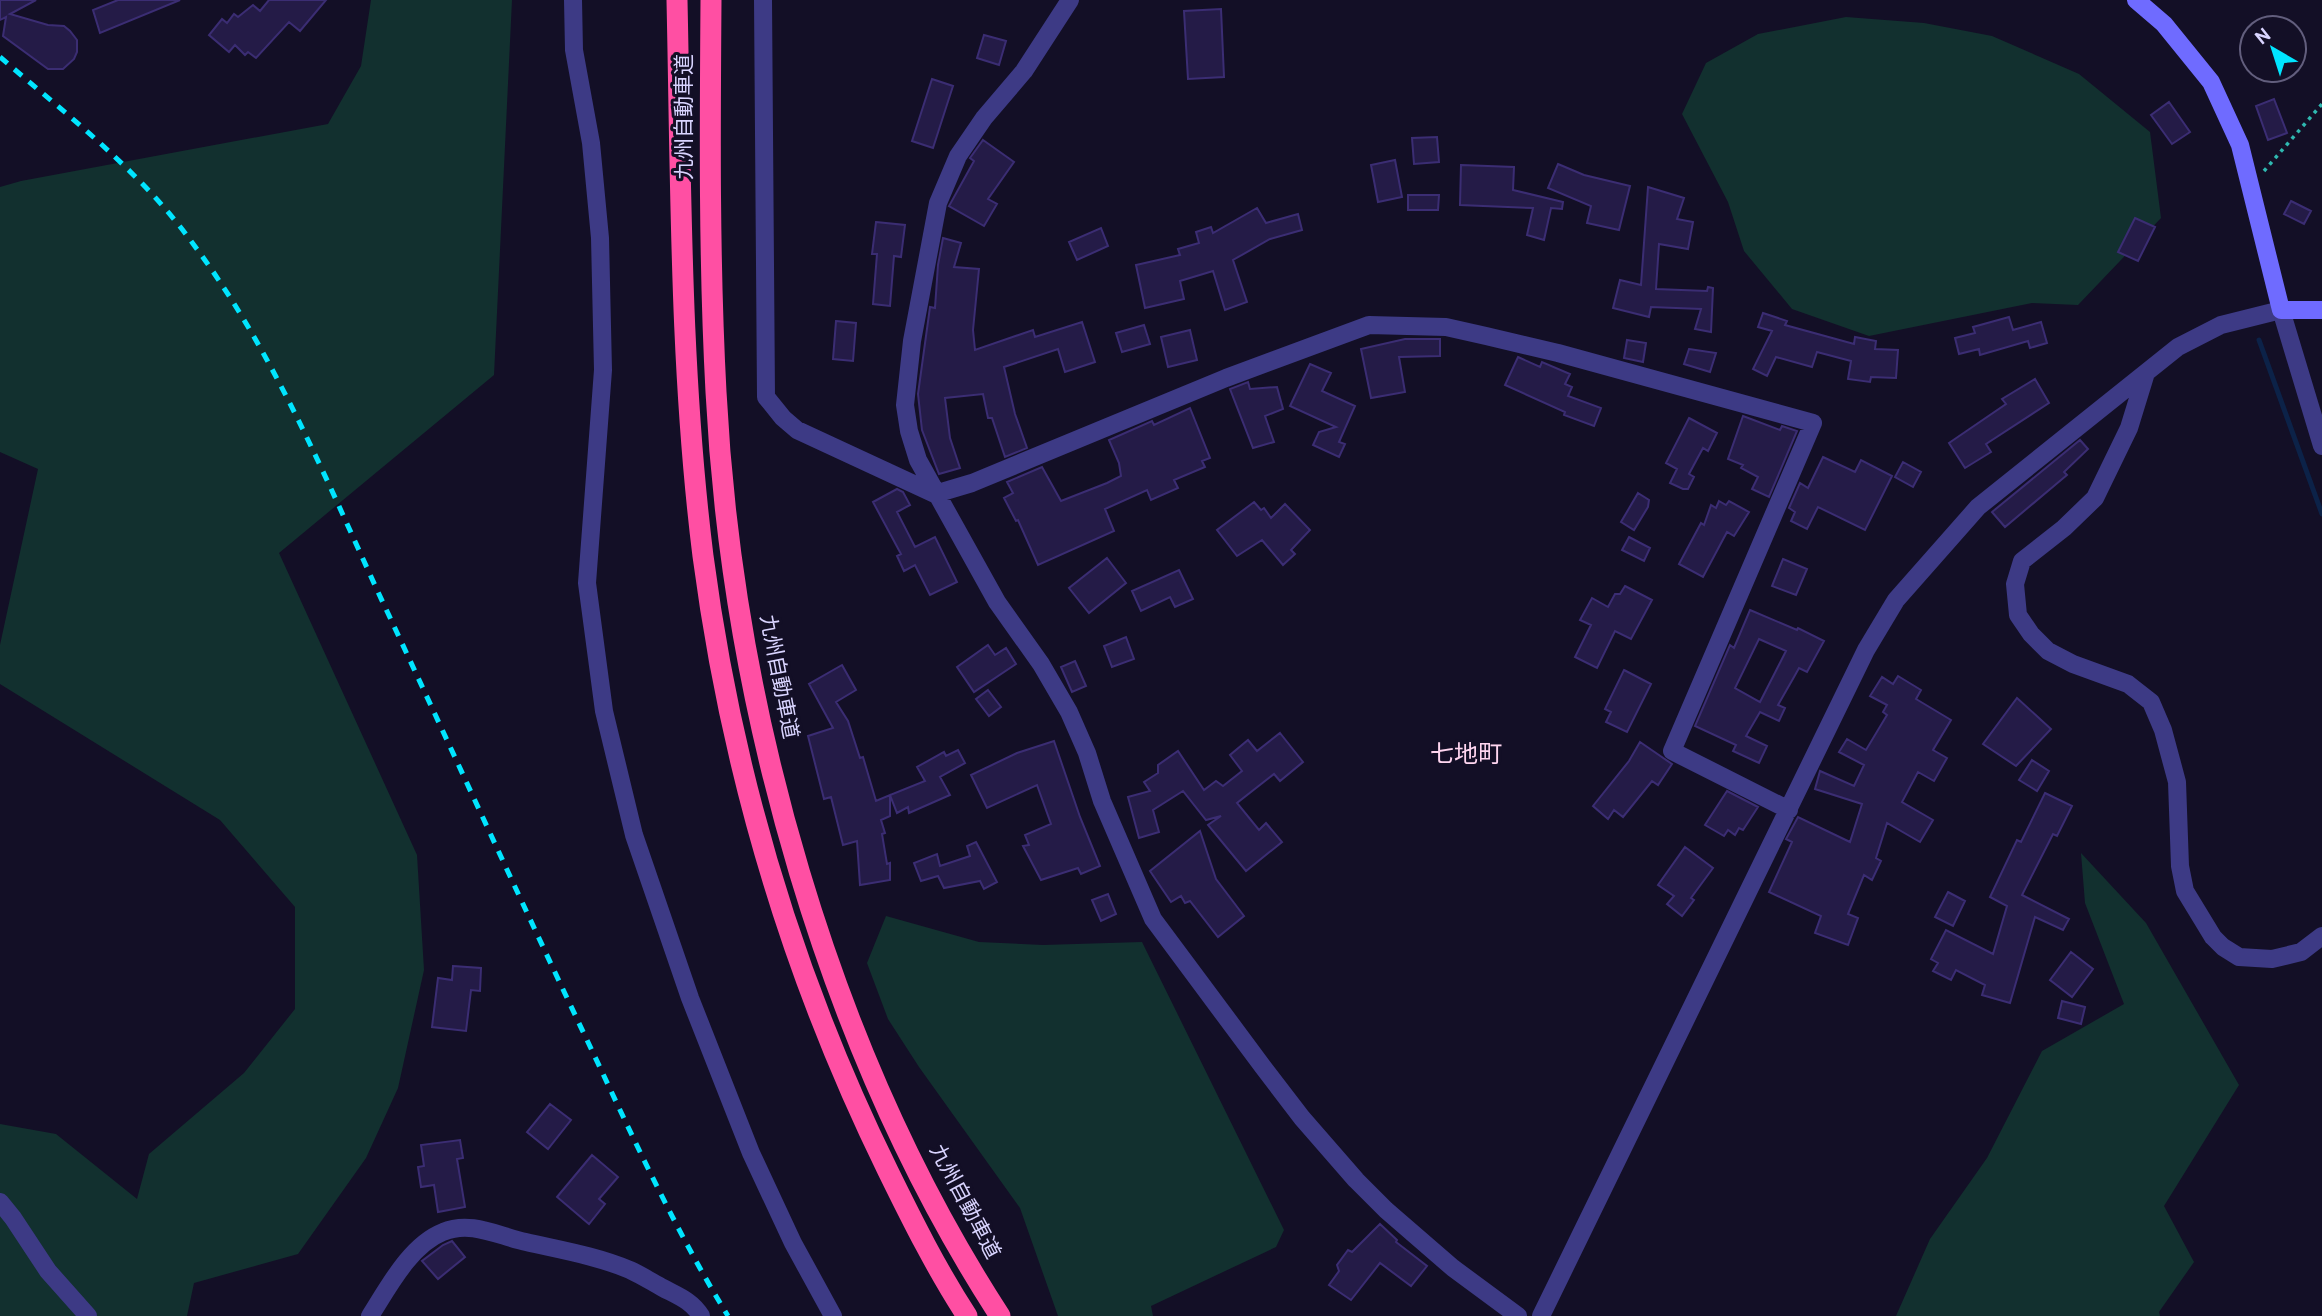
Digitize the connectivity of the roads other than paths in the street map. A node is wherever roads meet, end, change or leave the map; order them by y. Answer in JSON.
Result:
{"nodes":[{"id":1,"x":573,"y":0,"type":"edge"},
{"id":2,"x":677,"y":0,"type":"edge"},
{"id":3,"x":711,"y":0,"type":"edge"},
{"id":4,"x":763,"y":0,"type":"edge"},
{"id":5,"x":1070,"y":0,"type":"edge"},
{"id":6,"x":2136,"y":0,"type":"edge"},
{"id":7,"x":2281,"y":310,"type":"junction"},
{"id":8,"x":2322,"y":310,"type":"edge"},
{"id":9,"x":2145,"y":376,"type":"junction"},
{"id":10,"x":2322,"y":446,"type":"edge"},
{"id":11,"x":935,"y":494,"type":"junction"},
{"id":12,"x":1789,"y":810,"type":"junction"},
{"id":13,"x":2322,"y":936,"type":"edge"},
{"id":14,"x":0,"y":1202,"type":"edge"},
{"id":15,"x":88,"y":1316,"type":"edge"},
{"id":16,"x":370,"y":1316,"type":"edge"},
{"id":17,"x":701,"y":1316,"type":"edge"},
{"id":18,"x":833,"y":1316,"type":"edge"},
{"id":19,"x":967,"y":1316,"type":"edge"},
{"id":20,"x":1000,"y":1316,"type":"edge"},
{"id":21,"x":1518,"y":1316,"type":"edge"},
{"id":22,"x":1541,"y":1316,"type":"edge"}],
"edges":[{"from":1,"to":18,"type":"street"},
{"from":2,"to":19,"type":"highway","name":"九州自動車道"},
{"from":3,"to":20,"type":"highway","name":"九州自動車道"},
{"from":4,"to":11,"type":"street"},
{"from":5,"to":11,"type":"street"},
{"from":6,"to":7,"type":"main road"},
{"from":7,"to":8,"type":"main road"},
{"from":7,"to":9,"type":"street"},
{"from":7,"to":10,"type":"street"},
{"from":9,"to":12,"type":"street"},
{"from":9,"to":13,"type":"street"},
{"from":11,"to":12,"type":"street"},
{"from":11,"to":21,"type":"street"},
{"from":12,"to":22,"type":"street"},
{"from":14,"to":15,"type":"street"},
{"from":16,"to":17,"type":"street"}]}
